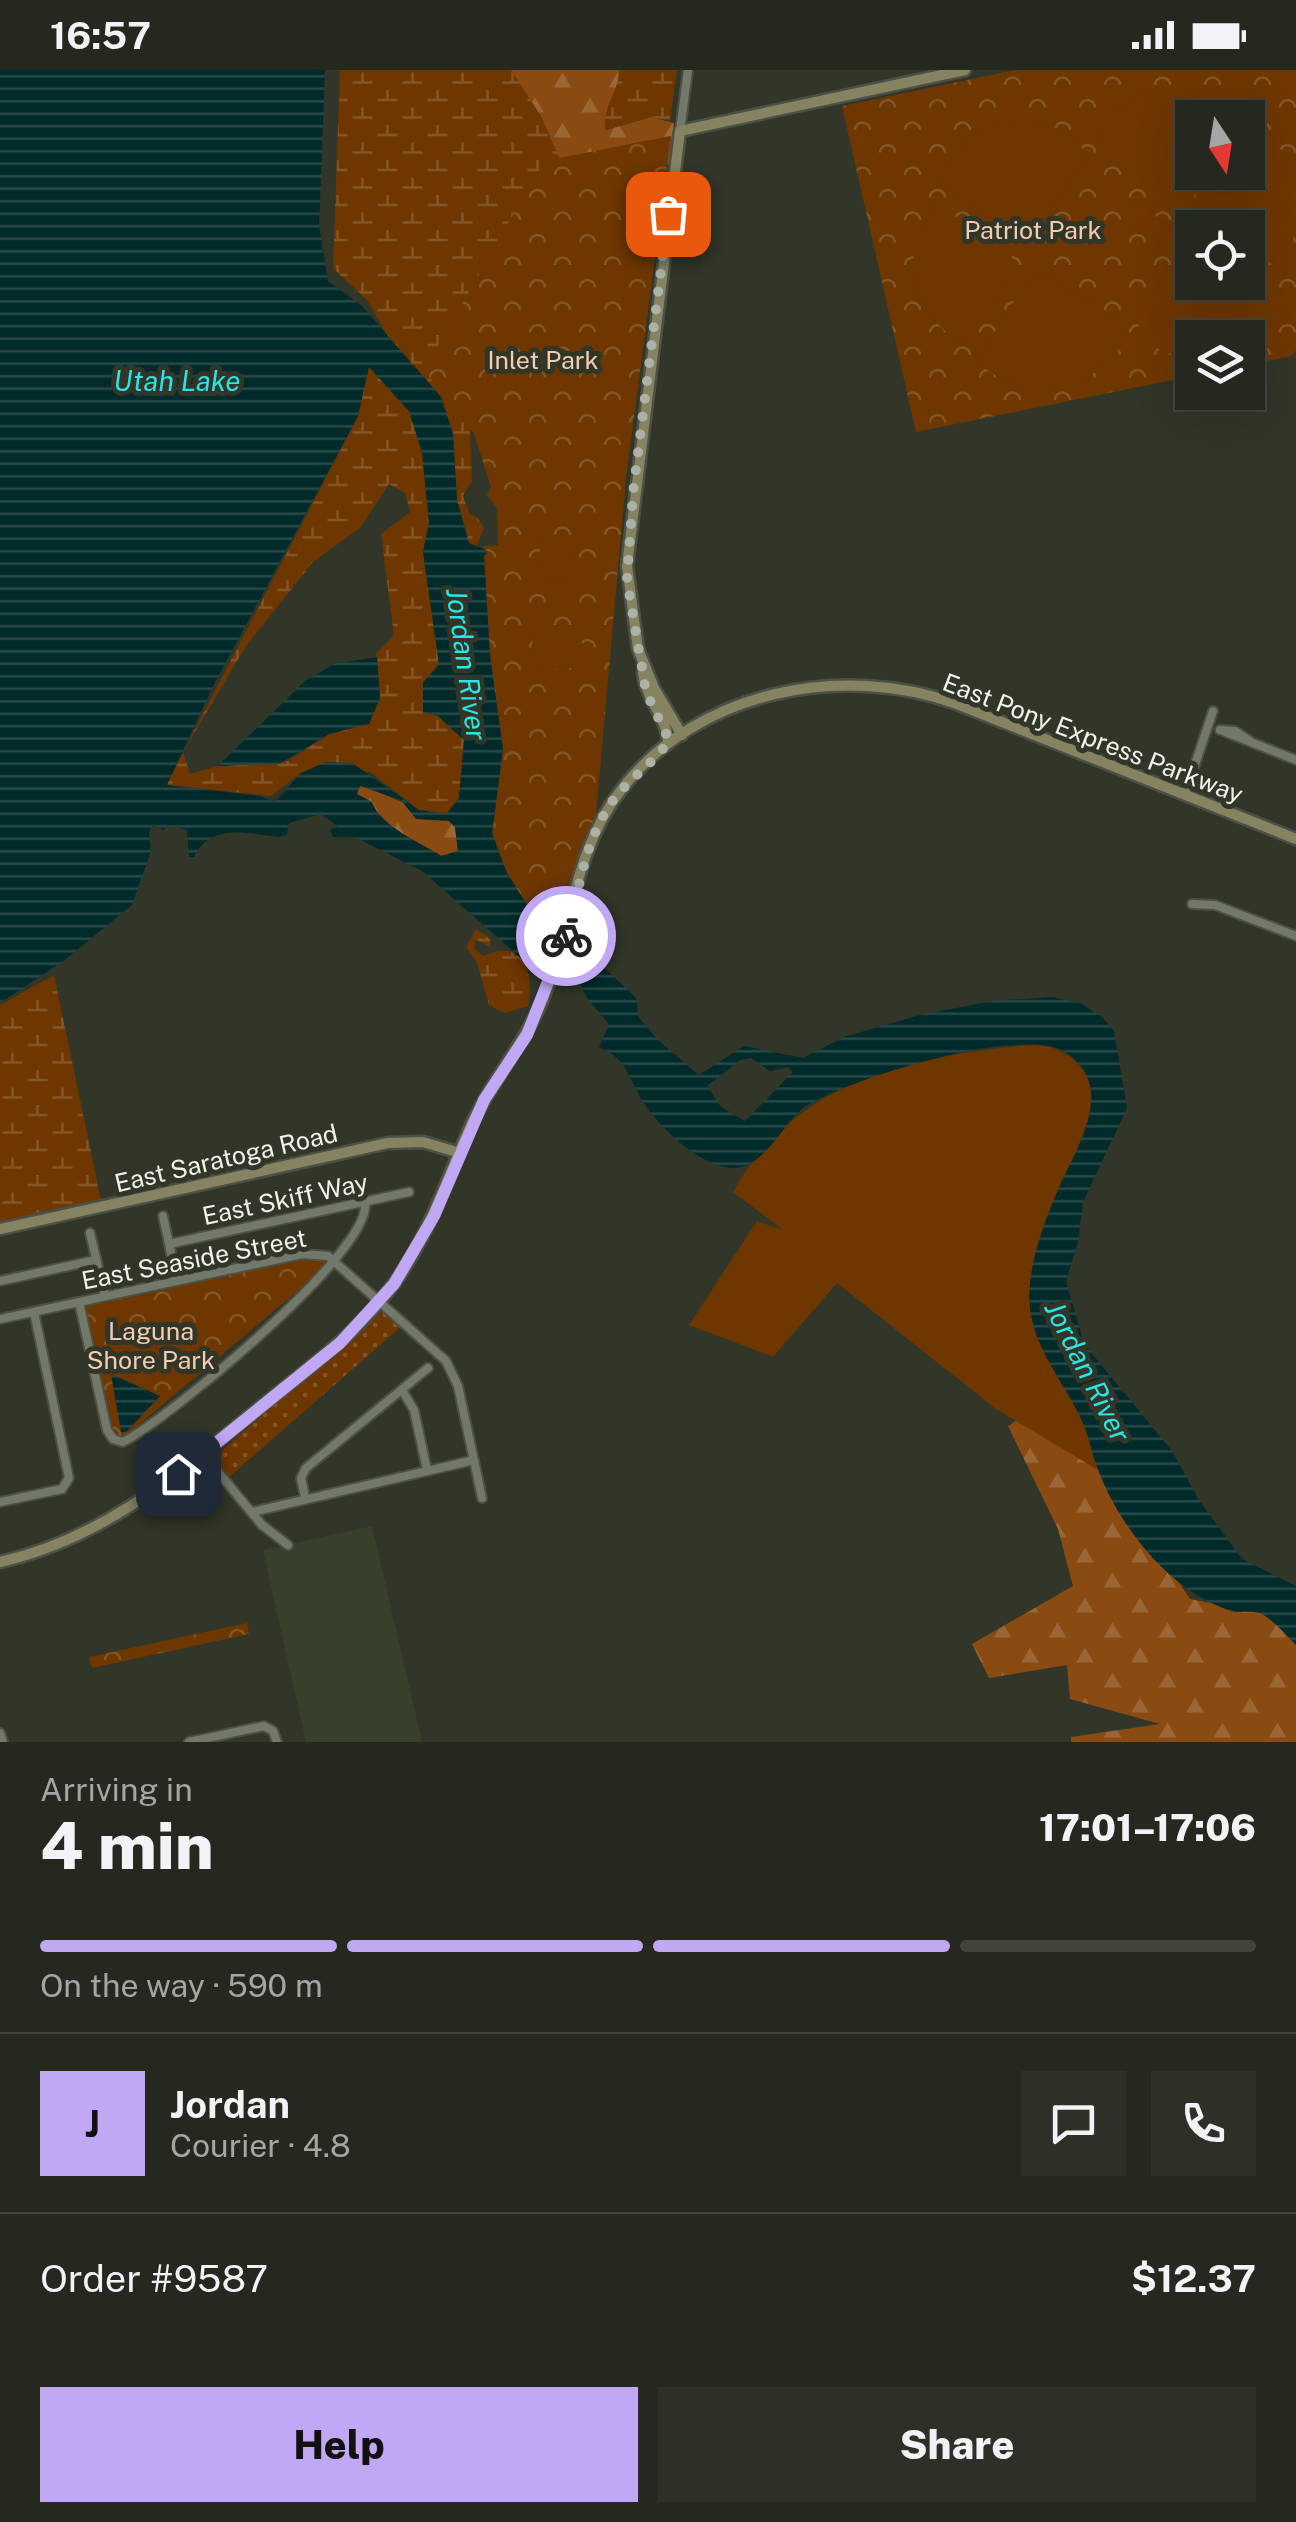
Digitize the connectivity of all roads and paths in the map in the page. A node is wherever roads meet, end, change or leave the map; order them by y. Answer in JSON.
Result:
{"nodes":[{"id":1,"x":688,"y":70,"type":"edge"},
{"id":2,"x":960,"y":71,"type":"edge"},
{"id":3,"x":680,"y":131,"type":"junction"},
{"id":4,"x":642,"y":659,"type":"junction"},
{"id":5,"x":1213,"y":711,"type":"dead end"},
{"id":6,"x":1211,"y":727,"type":"junction"},
{"id":7,"x":682,"y":735,"type":"junction"},
{"id":8,"x":668,"y":744,"type":"junction"},
{"id":9,"x":1296,"y":760,"type":"edge"},
{"id":10,"x":1185,"y":794,"type":"junction"},
{"id":11,"x":1296,"y":838,"type":"edge"},
{"id":12,"x":1192,"y":904,"type":"dead end"},
{"id":13,"x":1296,"y":936,"type":"edge"},
{"id":14,"x":498,"y":1079,"type":"junction"},
{"id":15,"x":460,"y":1153,"type":"junction"},
{"id":16,"x":409,"y":1192,"type":"dead end"},
{"id":17,"x":366,"y":1202,"type":"junction"},
{"id":18,"x":163,"y":1216,"type":"dead end"},
{"id":19,"x":434,"y":1216,"type":"junction"},
{"id":20,"x":0,"y":1229,"type":"edge"},
{"id":21,"x":90,"y":1232,"type":"dead end"},
{"id":22,"x":169,"y":1244,"type":"junction"},
{"id":23,"x":96,"y":1260,"type":"junction"},
{"id":24,"x":337,"y":1261,"type":"junction"},
{"id":25,"x":0,"y":1281,"type":"edge"},
{"id":26,"x":177,"y":1281,"type":"junction"},
{"id":27,"x":105,"y":1296,"type":"junction"},
{"id":28,"x":381,"y":1300,"type":"junction"},
{"id":29,"x":78,"y":1302,"type":"junction"},
{"id":30,"x":34,"y":1312,"type":"junction"},
{"id":31,"x":0,"y":1319,"type":"edge"},
{"id":32,"x":428,"y":1368,"type":"dead end"},
{"id":33,"x":402,"y":1390,"type":"junction"},
{"id":34,"x":203,"y":1454,"type":"junction"},
{"id":35,"x":474,"y":1460,"type":"junction"},
{"id":36,"x":427,"y":1470,"type":"junction"},
{"id":37,"x":305,"y":1497,"type":"junction"},
{"id":38,"x":482,"y":1498,"type":"dead end"},
{"id":39,"x":0,"y":1502,"type":"edge"},
{"id":40,"x":252,"y":1512,"type":"junction"},
{"id":41,"x":288,"y":1545,"type":"dead end"},
{"id":42,"x":0,"y":1562,"type":"edge"},
{"id":43,"x":188,"y":1742,"type":"edge"},
{"id":44,"x":276,"y":1742,"type":"edge"}],
"edges":[{"from":1,"to":3,"type":"street"},
{"from":2,"to":3,"type":"main road"},
{"from":3,"to":4,"type":"main road"},
{"from":4,"to":7,"type":"main road"},
{"from":4,"to":8,"type":"main road"},
{"from":5,"to":6,"type":"street"},
{"from":6,"to":9,"type":"street"},
{"from":6,"to":10,"type":"street"},
{"from":7,"to":8,"type":"main road","name":"East Pony Express Parkway"},
{"from":7,"to":10,"type":"main road","name":"East Pony Express Parkway"},
{"from":8,"to":14,"type":"main road","name":"East Pony Express Parkway"},
{"from":10,"to":11,"type":"main road","name":"East Pony Express Parkway"},
{"from":12,"to":13,"type":"street"},
{"from":14,"to":15,"type":"main road","name":"East Pony Express Parkway"},
{"from":14,"to":19,"type":"main road","name":"East Pony Express Parkway"},
{"from":15,"to":19,"type":"main road","name":"East Pony Express Parkway"},
{"from":15,"to":20,"type":"main road","name":"East Saratoga Road"},
{"from":16,"to":17,"type":"street","name":"East Skiff Way"},
{"from":17,"to":22,"type":"street","name":"East Skiff Way"},
{"from":17,"to":24,"type":"street"},
{"from":18,"to":22,"type":"street"},
{"from":19,"to":28,"type":"main road","name":"East Pony Express Parkway"},
{"from":21,"to":23,"type":"street"},
{"from":22,"to":26,"type":"street"},
{"from":23,"to":25,"type":"street"},
{"from":23,"to":27,"type":"street"},
{"from":24,"to":26,"type":"street","name":"East Seaside Street"},
{"from":24,"to":28,"type":"street","name":"East Seaside Street"},
{"from":24,"to":29,"type":"street"},
{"from":26,"to":27,"type":"street","name":"East Seaside Street"},
{"from":27,"to":29,"type":"street","name":"East Seaside Street"},
{"from":28,"to":34,"type":"main road","name":"East Pony Express Parkway"},
{"from":28,"to":35,"type":"street","name":"East Seaside Street"},
{"from":29,"to":30,"type":"street","name":"East Seaside Street"},
{"from":30,"to":31,"type":"street","name":"East Seaside Street"},
{"from":30,"to":39,"type":"street"},
{"from":32,"to":33,"type":"street"},
{"from":33,"to":36,"type":"street"},
{"from":33,"to":37,"type":"street"},
{"from":34,"to":40,"type":"street"},
{"from":34,"to":42,"type":"main road","name":"East Pony Express Parkway"},
{"from":35,"to":36,"type":"street"},
{"from":35,"to":38,"type":"street","name":"East Seaside Street"},
{"from":36,"to":37,"type":"street"},
{"from":37,"to":40,"type":"street"},
{"from":40,"to":41,"type":"street"},
{"from":43,"to":44,"type":"street"}]}
